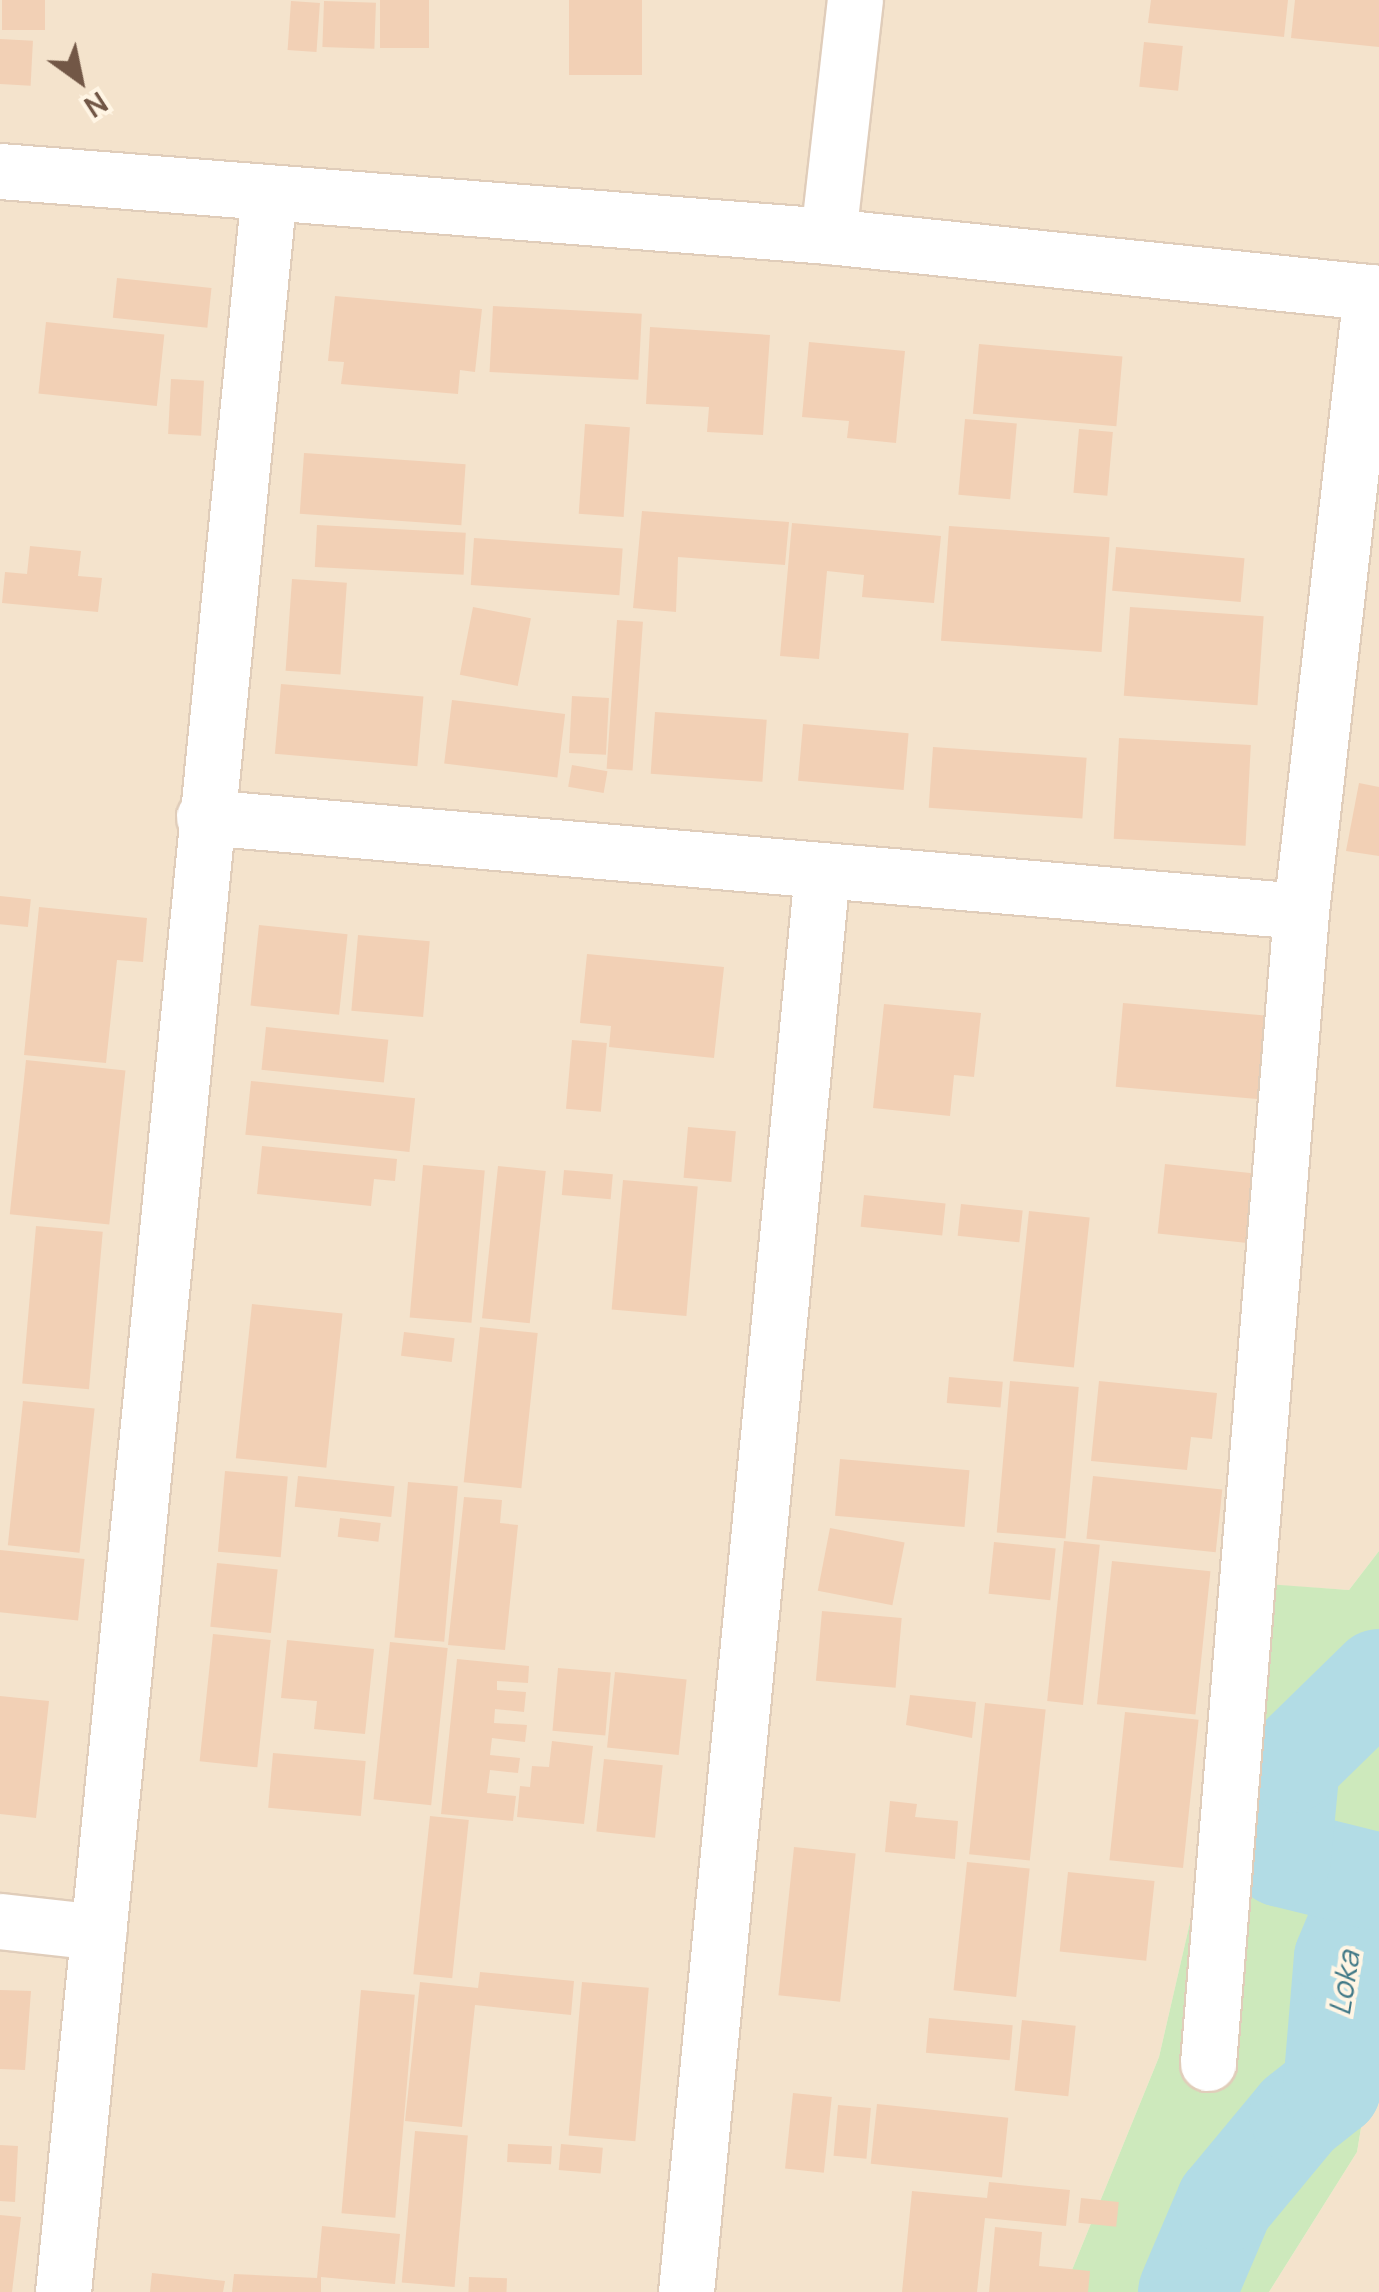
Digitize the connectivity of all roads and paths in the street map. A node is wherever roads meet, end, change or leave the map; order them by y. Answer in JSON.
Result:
{"nodes":[{"id":1,"x":855,"y":0,"type":"edge"},
{"id":2,"x":0,"y":171,"type":"edge"},
{"id":3,"x":269,"y":192,"type":"junction"},
{"id":4,"x":828,"y":236,"type":"junction"},
{"id":5,"x":1375,"y":293,"type":"edge"},
{"id":6,"x":204,"y":817,"type":"junction"},
{"id":7,"x":822,"y":872,"type":"junction"},
{"id":8,"x":1301,"y":912,"type":"junction"},
{"id":9,"x":0,"y":1921,"type":"edge"},
{"id":10,"x":98,"y":1932,"type":"junction"},
{"id":11,"x":1208,"y":2062,"type":"dead end"},
{"id":12,"x":63,"y":2292,"type":"edge"},
{"id":13,"x":686,"y":2292,"type":"edge"}],
"edges":[{"from":1,"to":4,"type":"street"},
{"from":2,"to":3,"type":"street"},
{"from":3,"to":4,"type":"street"},
{"from":3,"to":6,"type":"street"},
{"from":4,"to":5,"type":"street"},
{"from":5,"to":8,"type":"street"},
{"from":6,"to":7,"type":"street"},
{"from":6,"to":10,"type":"street"},
{"from":7,"to":8,"type":"street"},
{"from":7,"to":13,"type":"street"},
{"from":8,"to":11,"type":"street"},
{"from":9,"to":10,"type":"street"},
{"from":10,"to":12,"type":"street"}]}
